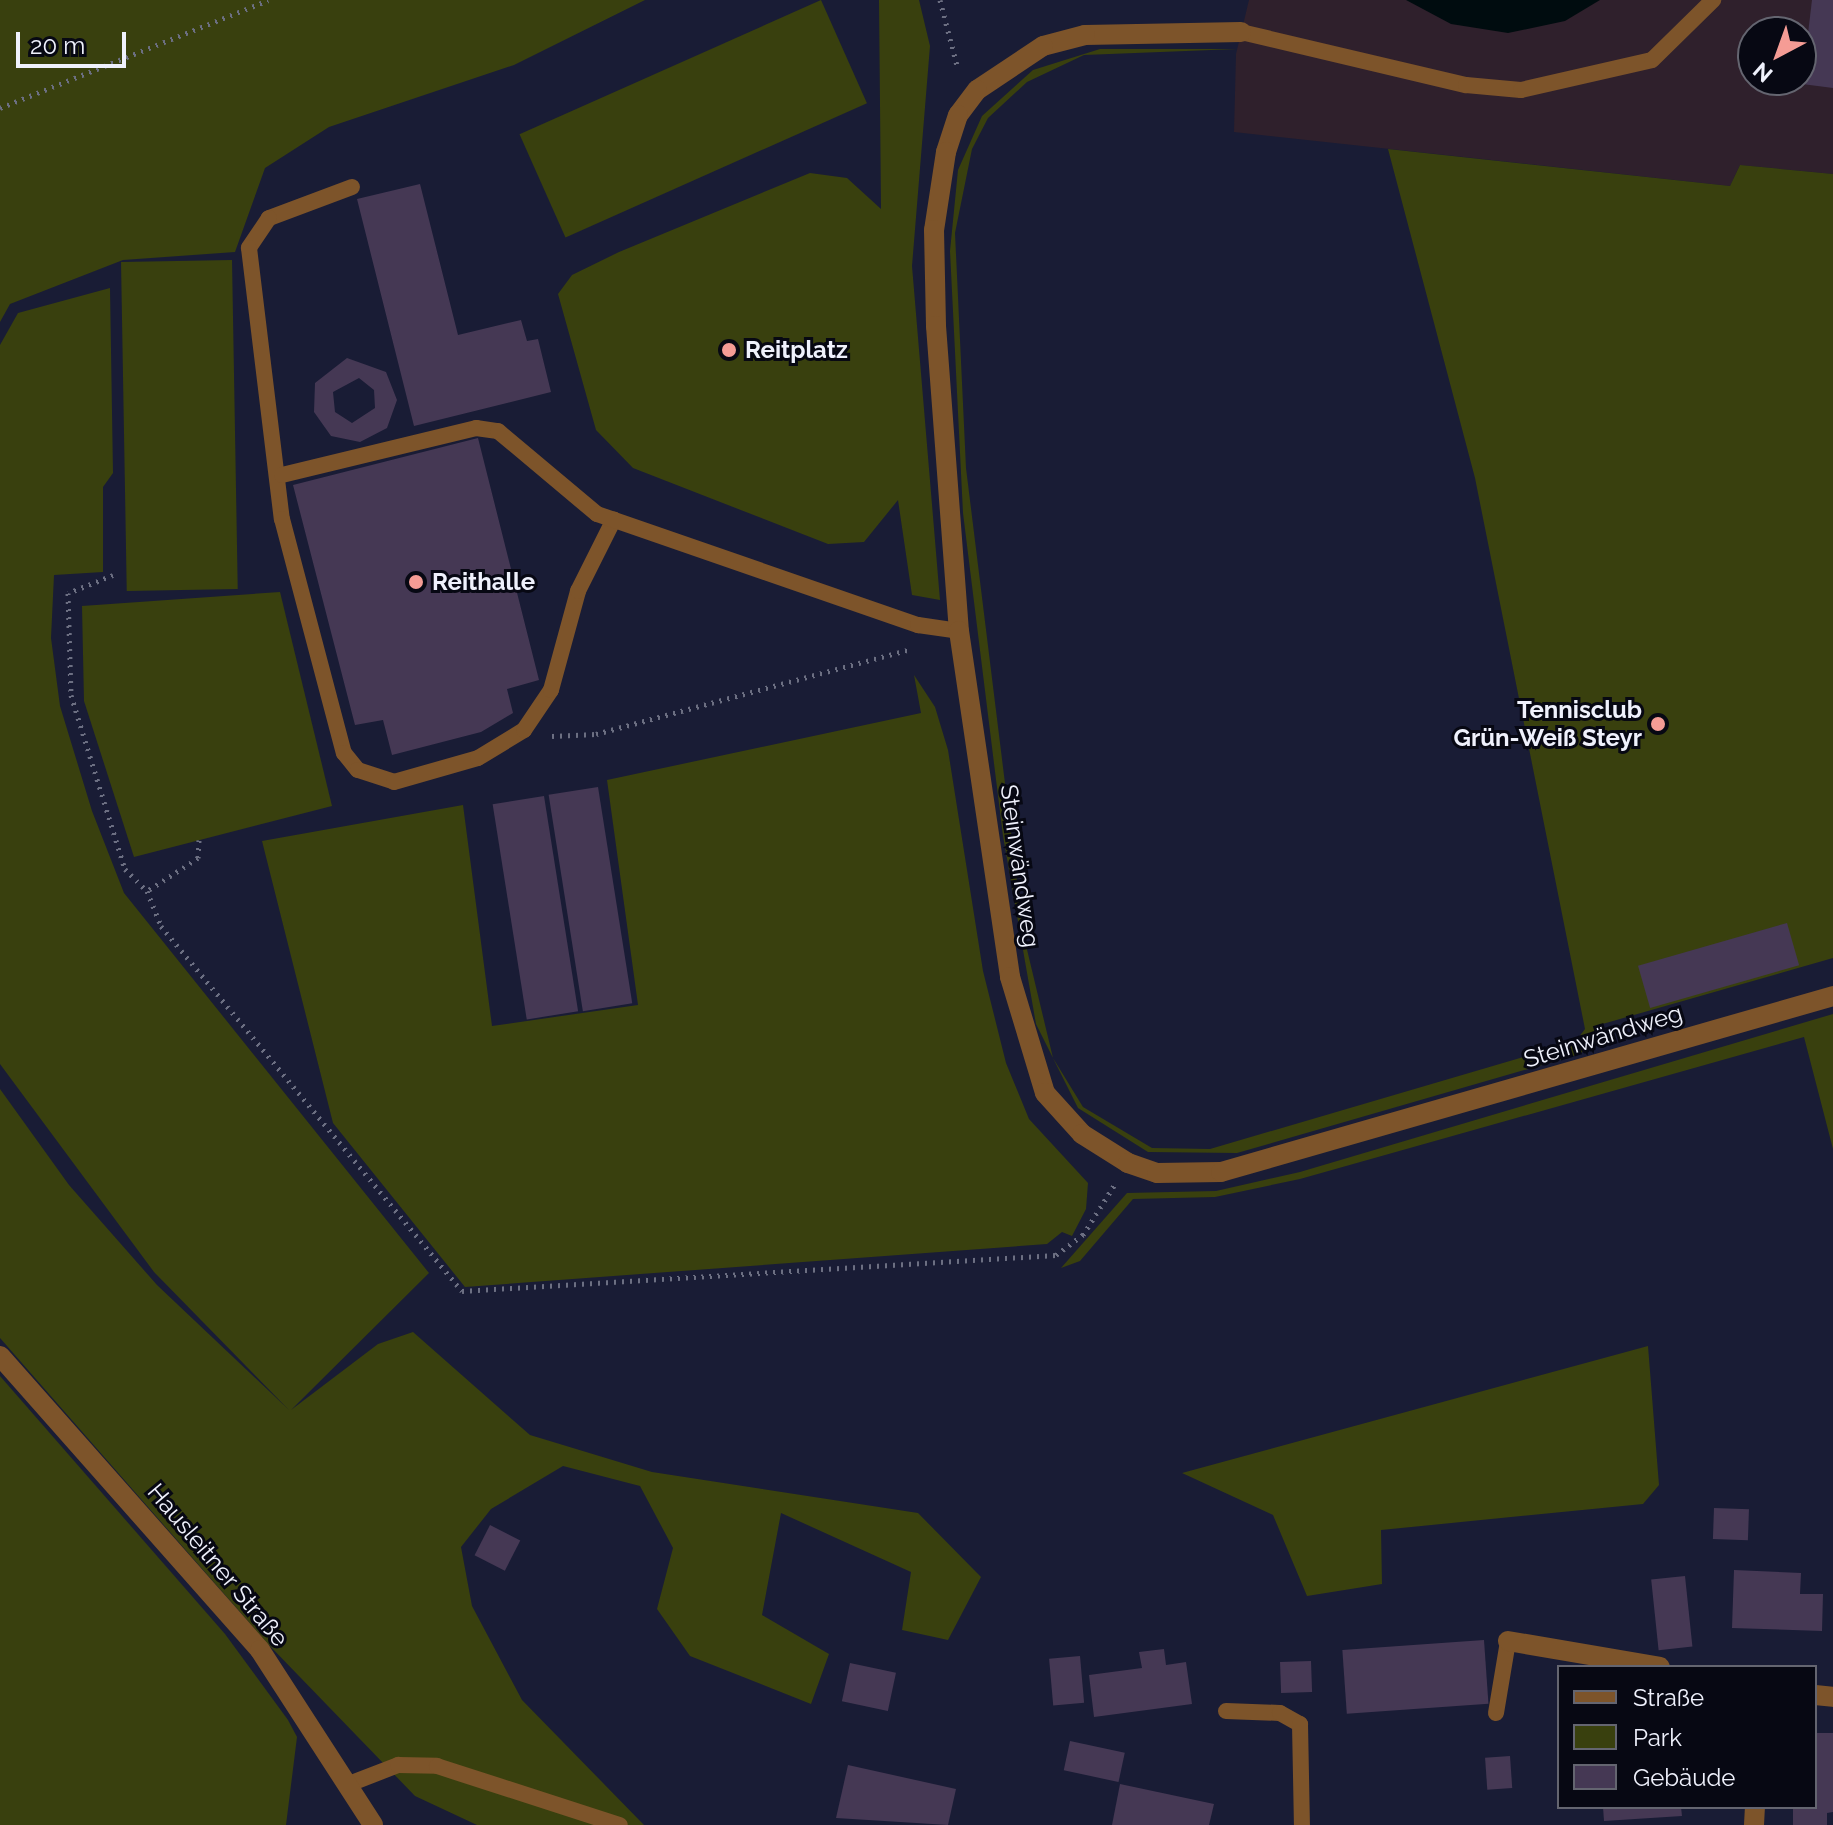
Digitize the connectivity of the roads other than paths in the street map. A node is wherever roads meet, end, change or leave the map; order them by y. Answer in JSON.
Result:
{"nodes":[{"id":1,"x":1713,"y":0,"type":"edge"},
{"id":2,"x":1241,"y":32,"type":"joint"},
{"id":3,"x":352,"y":187,"type":"dead end"},
{"id":4,"x":282,"y":475,"type":"junction"},
{"id":5,"x":614,"y":519,"type":"junction"},
{"id":6,"x":950,"y":631,"type":"junction"},
{"id":7,"x":1833,"y":996,"type":"edge"},
{"id":8,"x":0,"y":1356,"type":"edge"},
{"id":9,"x":1508,"y":1641,"type":"joint"},
{"id":10,"x":1648,"y":1665,"type":"edge"},
{"id":11,"x":1226,"y":1711,"type":"dead end"},
{"id":12,"x":1496,"y":1713,"type":"dead end"},
{"id":13,"x":349,"y":1784,"type":"junction"},
{"id":14,"x":373,"y":1825,"type":"edge"},
{"id":15,"x":620,"y":1825,"type":"edge"},
{"id":16,"x":1302,"y":1825,"type":"edge"}],
"edges":[{"from":1,"to":2,"type":"lane"},
{"from":2,"to":6,"type":"street","name":"Steinwändweg"},
{"from":3,"to":4,"type":"lane"},
{"from":4,"to":5,"type":"lane"},
{"from":4,"to":5,"type":"lane"},
{"from":5,"to":6,"type":"lane"},
{"from":6,"to":7,"type":"street","name":"Steinwändweg"},
{"from":8,"to":13,"type":"street","name":"Hausleitner Straße"},
{"from":9,"to":10,"type":"street"},
{"from":9,"to":12,"type":"lane"},
{"from":11,"to":16,"type":"lane"},
{"from":13,"to":14,"type":"street","name":"Hausleitner Straße"},
{"from":13,"to":15,"type":"lane"}]}
